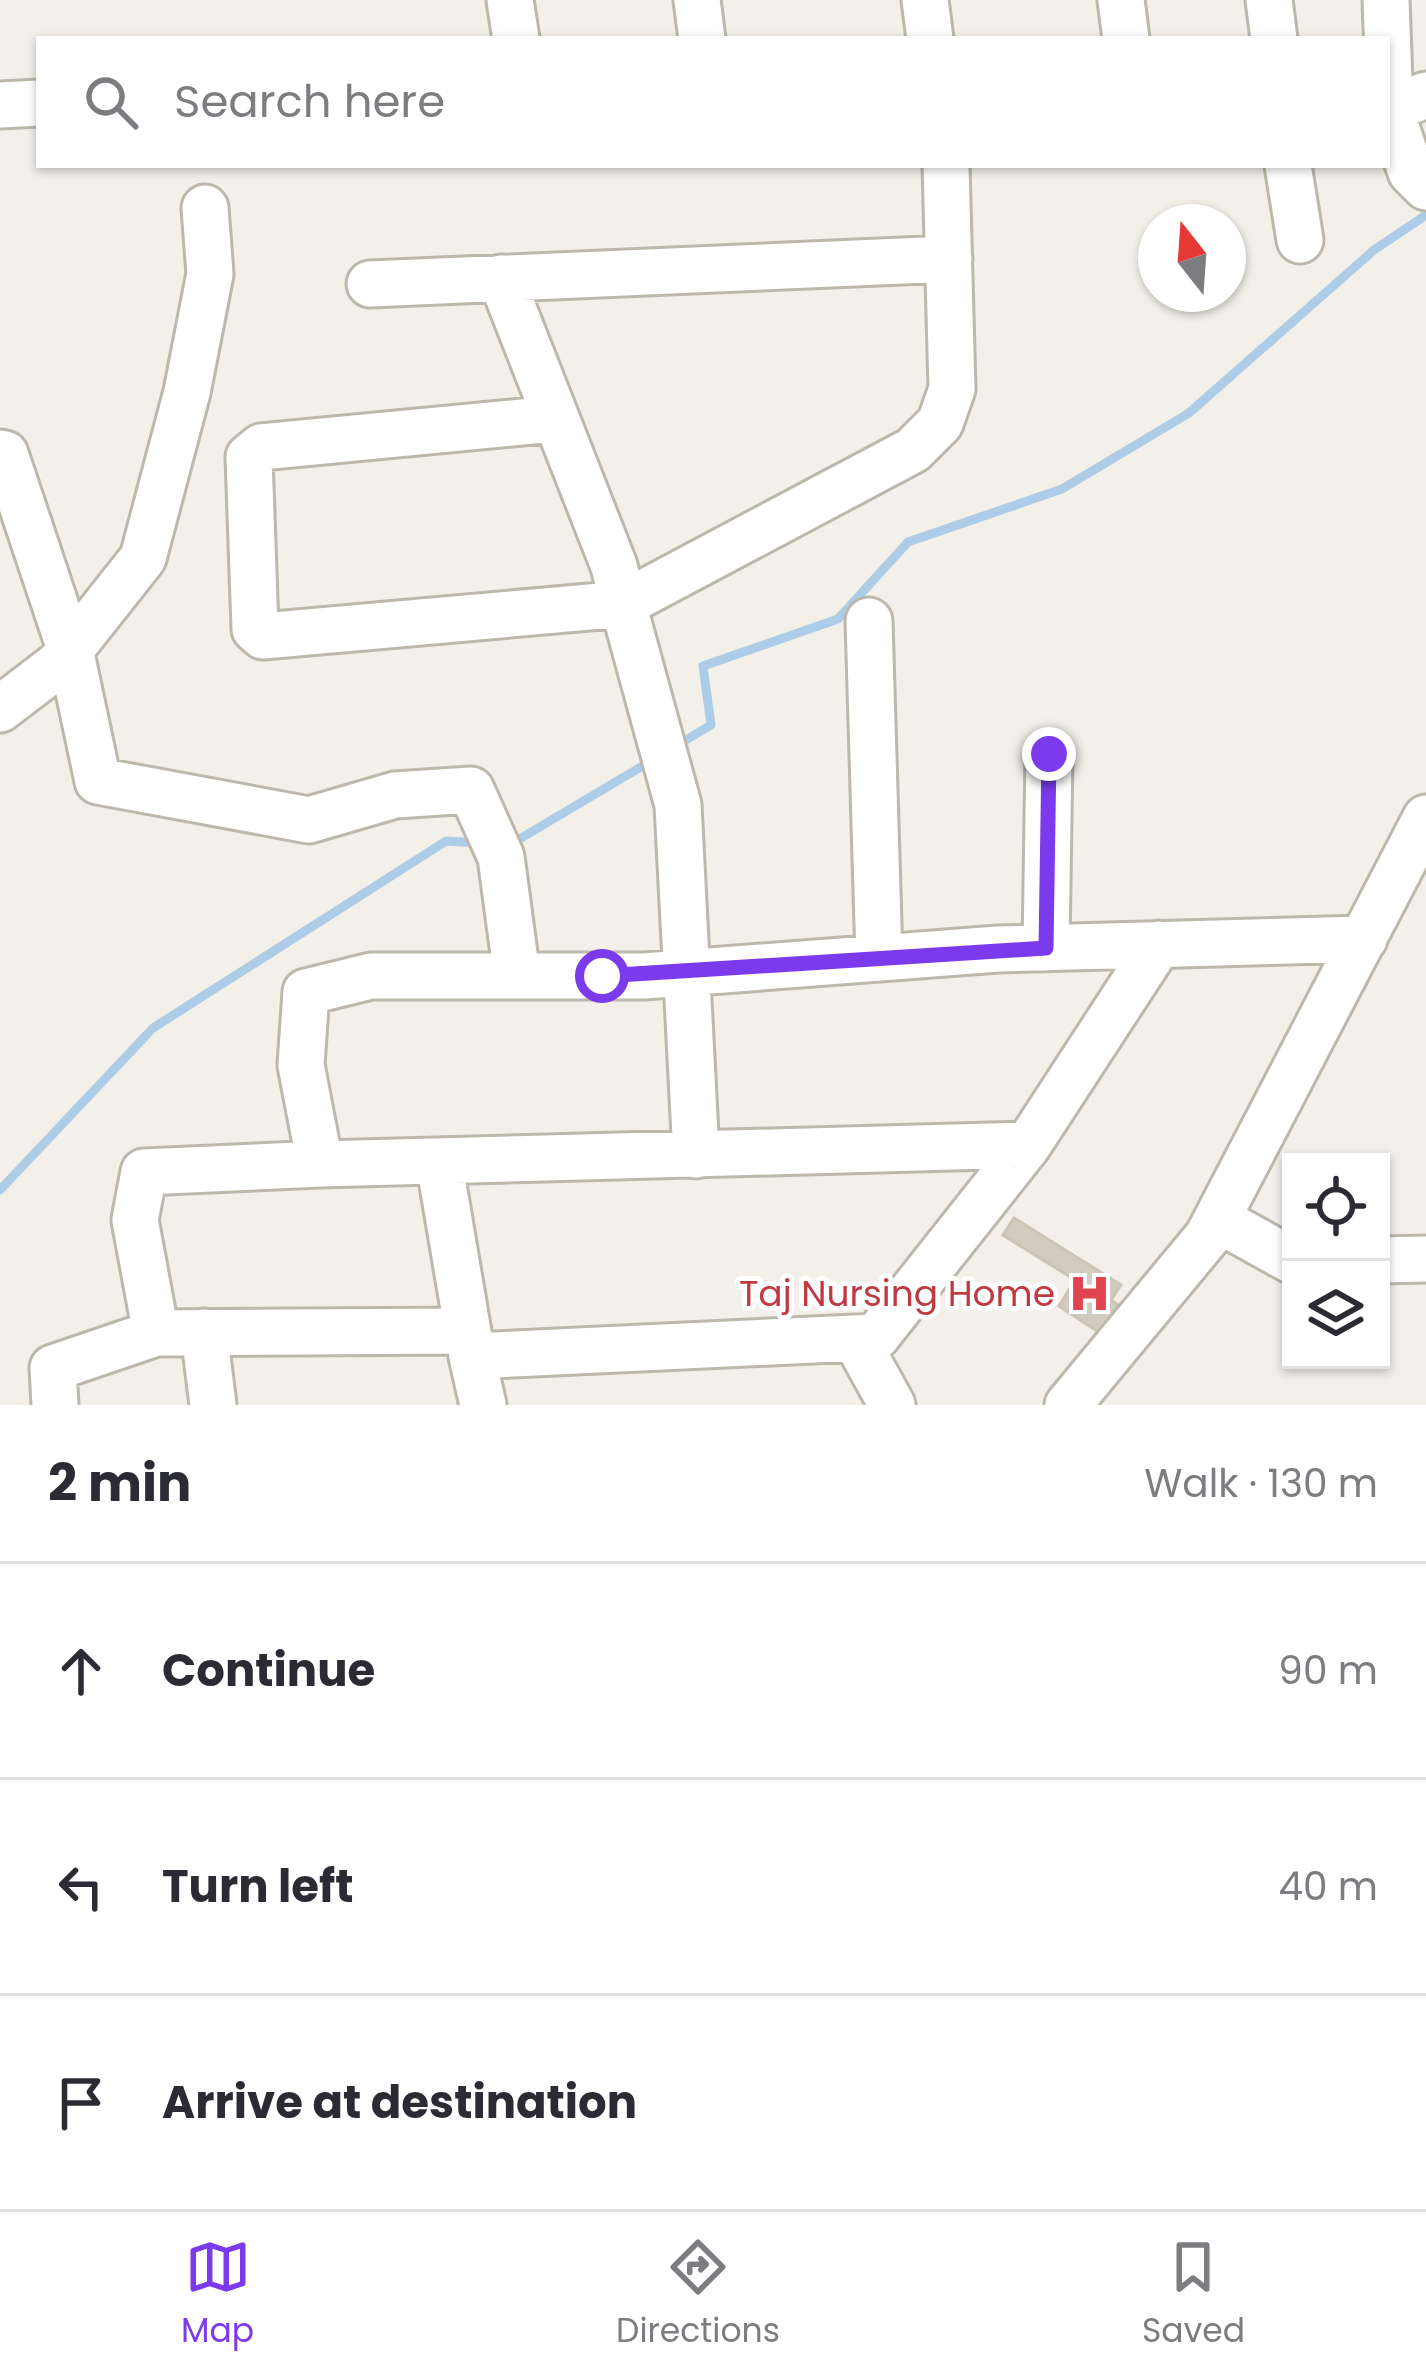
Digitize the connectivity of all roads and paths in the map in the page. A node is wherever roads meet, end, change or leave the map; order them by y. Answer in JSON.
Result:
{"nodes":[{"id":1,"x":510,"y":0,"type":"edge"},
{"id":2,"x":697,"y":0,"type":"edge"},
{"id":3,"x":925,"y":0,"type":"edge"},
{"id":4,"x":1121,"y":0,"type":"edge"},
{"id":5,"x":1270,"y":0,"type":"edge"},
{"id":6,"x":1386,"y":0,"type":"edge"},
{"id":7,"x":516,"y":36,"type":"edge"},
{"id":8,"x":702,"y":36,"type":"edge"},
{"id":9,"x":930,"y":36,"type":"edge"},
{"id":10,"x":1126,"y":36,"type":"edge"},
{"id":11,"x":1274,"y":36,"type":"edge"},
{"id":12,"x":1408,"y":102,"type":"edge"},
{"id":13,"x":36,"y":103,"type":"edge"},
{"id":14,"x":0,"y":105,"type":"edge"},
{"id":15,"x":946,"y":168,"type":"edge"},
{"id":16,"x":1288,"y":168,"type":"edge"},
{"id":17,"x":1426,"y":187,"type":"edge"},
{"id":18,"x":205,"y":208,"type":"dead end"},
{"id":19,"x":1300,"y":240,"type":"dead end"},
{"id":20,"x":949,"y":260,"type":"junction"},
{"id":21,"x":502,"y":278,"type":"junction"},
{"id":22,"x":370,"y":284,"type":"dead end"},
{"id":23,"x":553,"y":418,"type":"junction"},
{"id":24,"x":0,"y":453,"type":"edge"},
{"id":25,"x":623,"y":604,"type":"junction"},
{"id":26,"x":869,"y":621,"type":"dead end"},
{"id":27,"x":70,"y":650,"type":"junction"},
{"id":28,"x":0,"y":709,"type":"edge"},
{"id":29,"x":1049,"y":754,"type":"dead end"},
{"id":30,"x":1426,"y":818,"type":"edge"},
{"id":31,"x":1364,"y":938,"type":"junction"},
{"id":32,"x":1159,"y":944,"type":"junction"},
{"id":33,"x":1046,"y":948,"type":"junction"},
{"id":34,"x":879,"y":958,"type":"junction"},
{"id":35,"x":690,"y":971,"type":"junction"},
{"id":36,"x":517,"y":976,"type":"junction"},
{"id":37,"x":1028,"y":1144,"type":"junction"},
{"id":38,"x":695,"y":1155,"type":"junction"},
{"id":39,"x":439,"y":1161,"type":"junction"},
{"id":40,"x":320,"y":1164,"type":"junction"},
{"id":41,"x":1217,"y":1219,"type":"junction"},
{"id":42,"x":1282,"y":1255,"type":"edge"},
{"id":43,"x":1426,"y":1259,"type":"edge"},
{"id":44,"x":1390,"y":1260,"type":"edge"},
{"id":45,"x":204,"y":1332,"type":"junction"},
{"id":46,"x":156,"y":1333,"type":"junction"},
{"id":47,"x":855,"y":1338,"type":"junction"},
{"id":48,"x":470,"y":1343,"type":"junction"},
{"id":49,"x":56,"y":1405,"type":"edge"},
{"id":50,"x":213,"y":1405,"type":"edge"},
{"id":51,"x":483,"y":1405,"type":"edge"},
{"id":52,"x":892,"y":1405,"type":"edge"},
{"id":53,"x":1068,"y":1405,"type":"edge"}],
"edges":[{"from":1,"to":7,"type":"street"},
{"from":2,"to":8,"type":"street"},
{"from":3,"to":9,"type":"street"},
{"from":4,"to":10,"type":"street"},
{"from":5,"to":11,"type":"street"},
{"from":6,"to":12,"type":"street"},
{"from":12,"to":17,"type":"street"},
{"from":13,"to":14,"type":"street"},
{"from":15,"to":20,"type":"street"},
{"from":16,"to":19,"type":"street"},
{"from":18,"to":27,"type":"street"},
{"from":20,"to":21,"type":"street"},
{"from":20,"to":25,"type":"street"},
{"from":21,"to":22,"type":"street"},
{"from":21,"to":23,"type":"street"},
{"from":23,"to":25,"type":"street"},
{"from":23,"to":25,"type":"street"},
{"from":24,"to":27,"type":"street"},
{"from":25,"to":35,"type":"street"},
{"from":26,"to":34,"type":"street"},
{"from":27,"to":28,"type":"street"},
{"from":27,"to":36,"type":"street"},
{"from":29,"to":33,"type":"street"},
{"from":30,"to":31,"type":"street"},
{"from":31,"to":32,"type":"street"},
{"from":31,"to":41,"type":"street"},
{"from":32,"to":33,"type":"street"},
{"from":32,"to":37,"type":"street"},
{"from":33,"to":34,"type":"street"},
{"from":34,"to":35,"type":"street"},
{"from":35,"to":36,"type":"street"},
{"from":35,"to":38,"type":"street"},
{"from":36,"to":40,"type":"street"},
{"from":37,"to":38,"type":"street"},
{"from":37,"to":47,"type":"street"},
{"from":38,"to":39,"type":"street"},
{"from":39,"to":40,"type":"street"},
{"from":39,"to":48,"type":"street"},
{"from":40,"to":46,"type":"street"},
{"from":41,"to":42,"type":"street"},
{"from":41,"to":53,"type":"street"},
{"from":43,"to":44,"type":"street"},
{"from":45,"to":46,"type":"street"},
{"from":45,"to":48,"type":"street"},
{"from":45,"to":50,"type":"street"},
{"from":46,"to":49,"type":"street"},
{"from":47,"to":48,"type":"street"},
{"from":47,"to":52,"type":"street"},
{"from":48,"to":51,"type":"street"}]}
